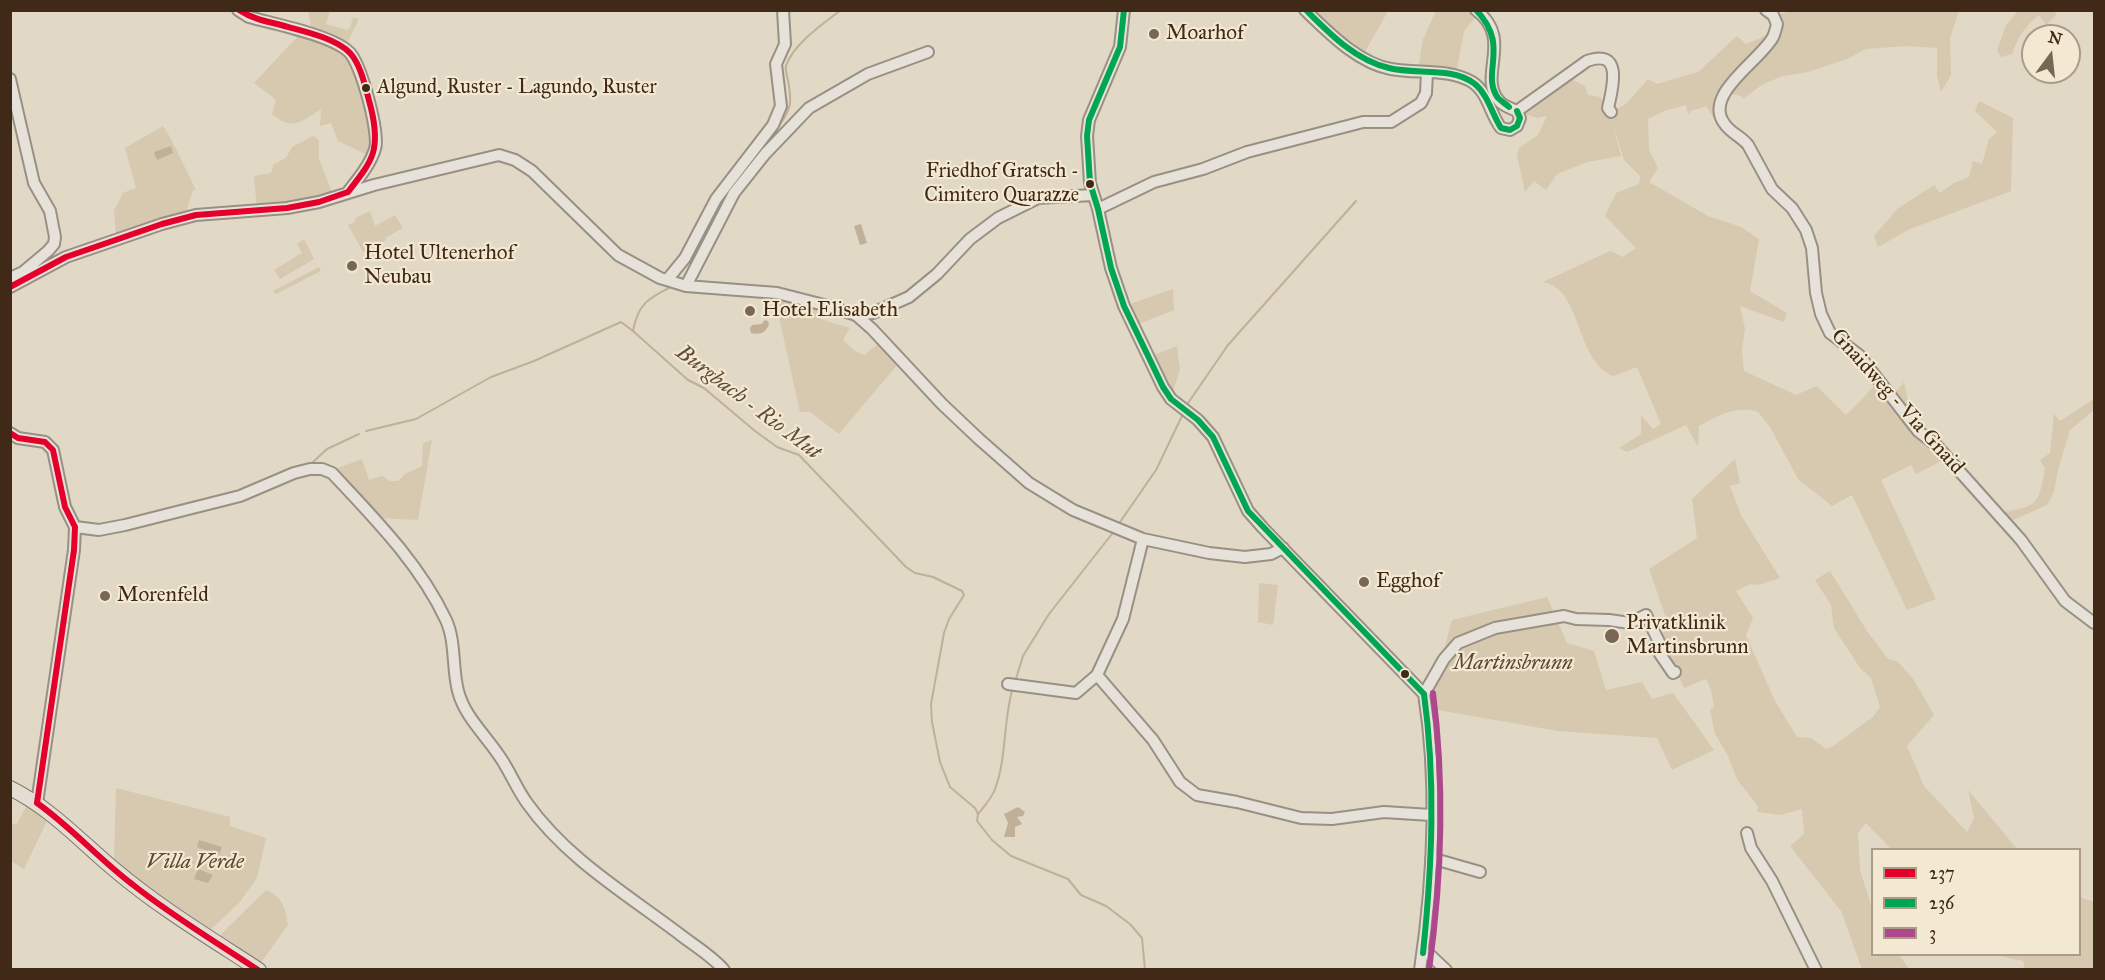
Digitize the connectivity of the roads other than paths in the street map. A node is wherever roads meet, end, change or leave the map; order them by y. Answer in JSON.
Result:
{"nodes":[{"id":1,"x":238,"y":10,"type":"edge"},
{"id":2,"x":783,"y":10,"type":"edge"},
{"id":3,"x":1124,"y":10,"type":"edge"},
{"id":4,"x":1305,"y":10,"type":"edge"},
{"id":5,"x":1766,"y":10,"type":"edge"},
{"id":6,"x":1477,"y":11,"type":"edge"},
{"id":7,"x":928,"y":51,"type":"dead end"},
{"id":8,"x":1426,"y":72,"type":"junction"},
{"id":9,"x":10,"y":80,"type":"edge"},
{"id":10,"x":1517,"y":111,"type":"junction"},
{"id":11,"x":1611,"y":112,"type":"dead end"},
{"id":12,"x":348,"y":192,"type":"junction"},
{"id":13,"x":1093,"y":195,"type":"junction"},
{"id":14,"x":1098,"y":209,"type":"junction"},
{"id":15,"x":10,"y":278,"type":"edge"},
{"id":16,"x":666,"y":280,"type":"junction"},
{"id":17,"x":686,"y":286,"type":"junction"},
{"id":18,"x":10,"y":287,"type":"edge"},
{"id":19,"x":856,"y":315,"type":"junction"},
{"id":20,"x":10,"y":434,"type":"edge"},
{"id":21,"x":75,"y":527,"type":"junction"},
{"id":22,"x":1143,"y":539,"type":"junction"},
{"id":23,"x":1283,"y":548,"type":"junction"},
{"id":24,"x":2094,"y":623,"type":"edge"},
{"id":25,"x":1675,"y":672,"type":"dead end"},
{"id":26,"x":1097,"y":675,"type":"junction"},
{"id":27,"x":1013,"y":684,"type":"dead end"},
{"id":28,"x":1425,"y":694,"type":"junction"},
{"id":29,"x":10,"y":788,"type":"edge"},
{"id":30,"x":37,"y":803,"type":"junction"},
{"id":31,"x":1431,"y":815,"type":"junction"},
{"id":32,"x":1747,"y":833,"type":"dead end"},
{"id":33,"x":1431,"y":858,"type":"junction"},
{"id":34,"x":1480,"y":872,"type":"dead end"},
{"id":35,"x":1423,"y":953,"type":"junction"},
{"id":36,"x":259,"y":969,"type":"edge"},
{"id":37,"x":724,"y":969,"type":"edge"},
{"id":38,"x":1420,"y":969,"type":"edge"},
{"id":39,"x":1446,"y":969,"type":"edge"},
{"id":40,"x":1816,"y":969,"type":"edge"}],
"edges":[{"from":1,"to":12,"type":"street"},
{"from":2,"to":16,"type":"street"},
{"from":3,"to":13,"type":"street"},
{"from":4,"to":8,"type":"street"},
{"from":5,"to":24,"type":"street","name":"Gnaidweg - Via Gnaid"},
{"from":6,"to":10,"type":"street"},
{"from":7,"to":17,"type":"street"},
{"from":8,"to":10,"type":"street"},
{"from":8,"to":14,"type":"street"},
{"from":9,"to":15,"type":"street"},
{"from":10,"to":11,"type":"street"},
{"from":12,"to":16,"type":"street"},
{"from":12,"to":18,"type":"street"},
{"from":13,"to":14,"type":"street"},
{"from":13,"to":19,"type":"street"},
{"from":14,"to":23,"type":"street"},
{"from":16,"to":17,"type":"street"},
{"from":17,"to":19,"type":"street"},
{"from":19,"to":22,"type":"street"},
{"from":20,"to":21,"type":"street"},
{"from":21,"to":30,"type":"street"},
{"from":21,"to":37,"type":"street"},
{"from":22,"to":23,"type":"street"},
{"from":22,"to":26,"type":"street"},
{"from":23,"to":28,"type":"street"},
{"from":25,"to":28,"type":"street"},
{"from":26,"to":27,"type":"street"},
{"from":26,"to":31,"type":"street"},
{"from":28,"to":31,"type":"street"},
{"from":29,"to":30,"type":"main road"},
{"from":30,"to":36,"type":"main road"},
{"from":31,"to":33,"type":"street"},
{"from":32,"to":40,"type":"street"},
{"from":33,"to":34,"type":"street"},
{"from":33,"to":35,"type":"street"},
{"from":35,"to":38,"type":"street"},
{"from":35,"to":39,"type":"street"}]}
